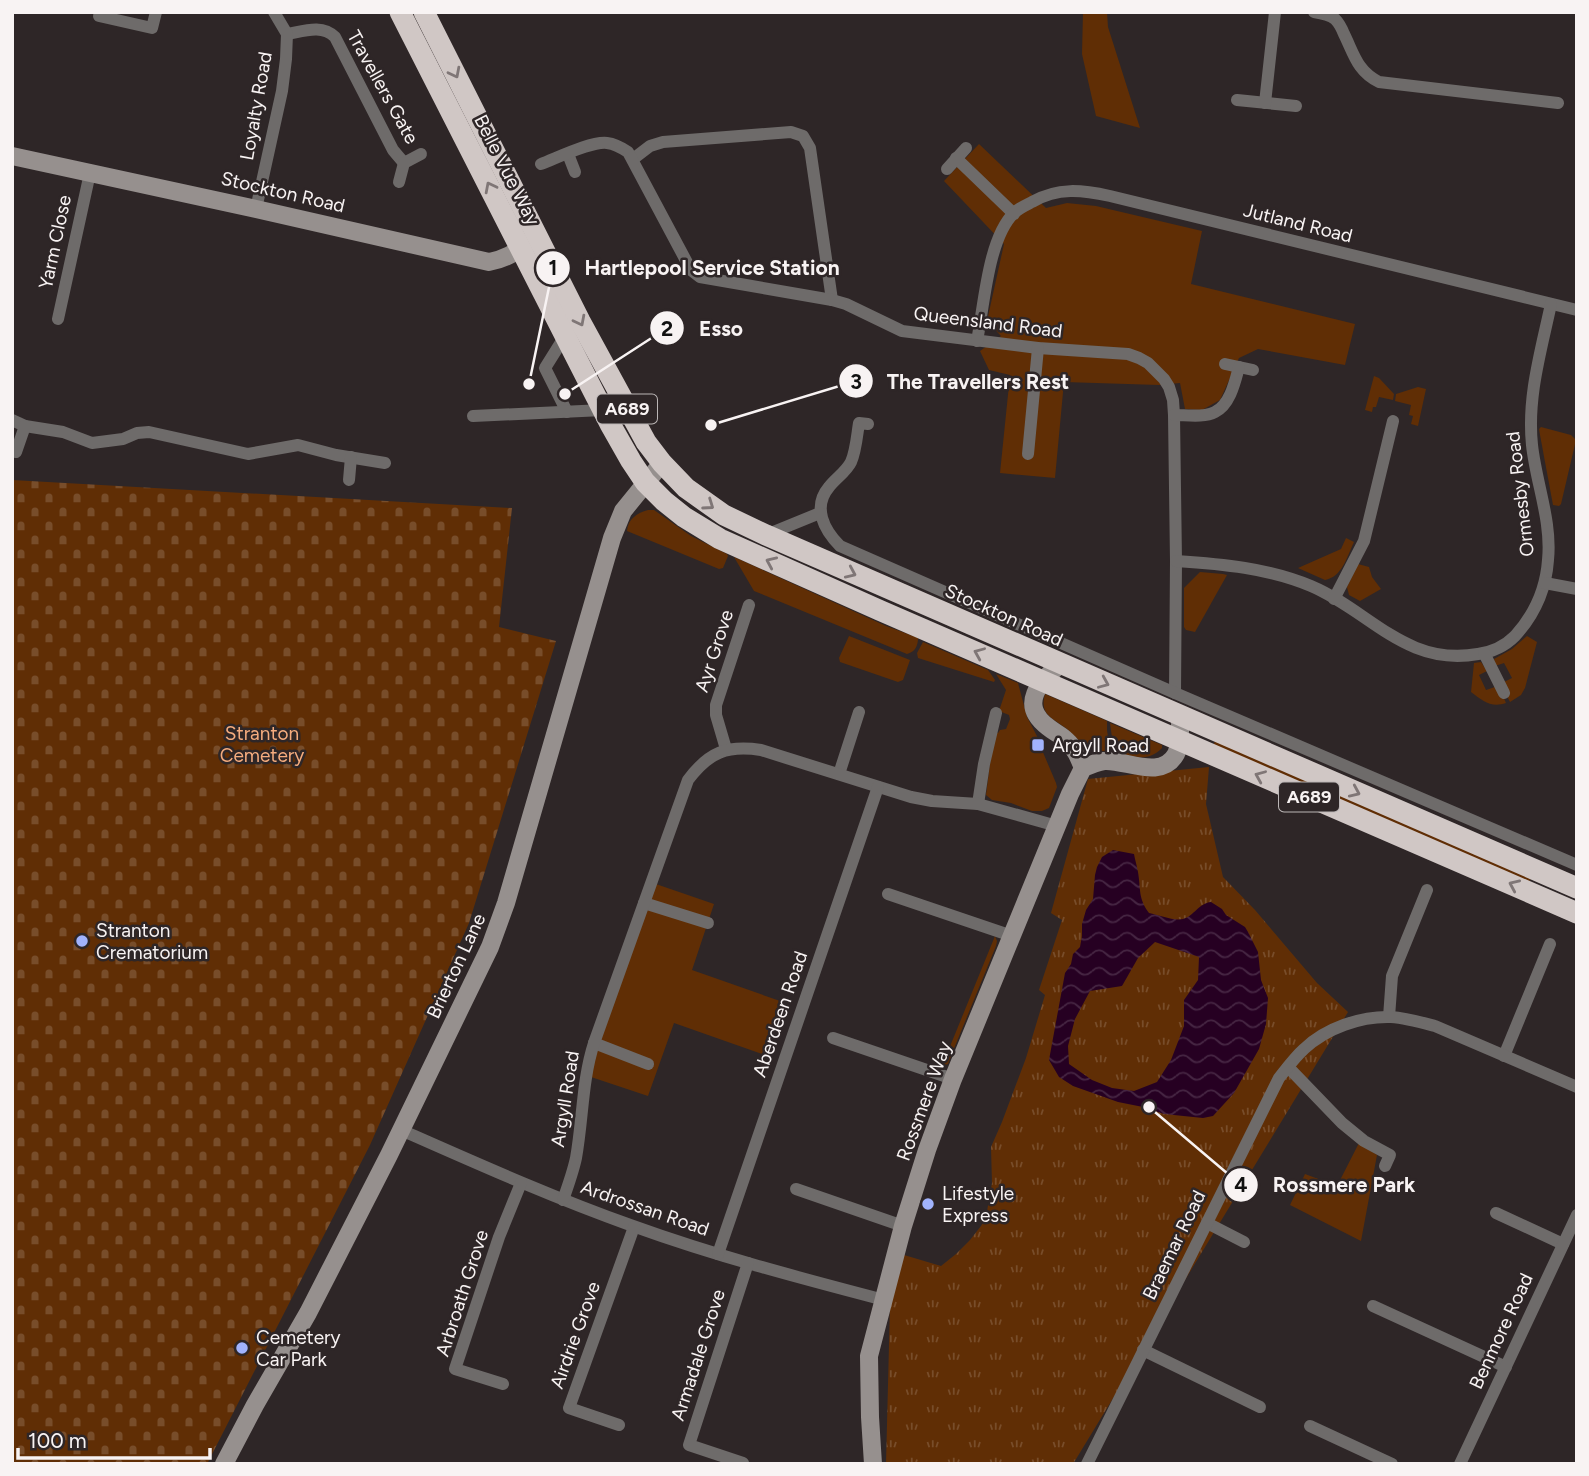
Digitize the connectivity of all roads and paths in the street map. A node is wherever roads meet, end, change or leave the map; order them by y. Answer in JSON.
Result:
{"nodes":[{"id":1,"x":156,"y":12,"type":"edge"},
{"id":2,"x":274,"y":12,"type":"edge"},
{"id":3,"x":400,"y":12,"type":"edge"},
{"id":4,"x":424,"y":12,"type":"edge"},
{"id":5,"x":1275,"y":12,"type":"edge"},
{"id":6,"x":1314,"y":12,"type":"edge"},
{"id":7,"x":99,"y":16,"type":"dead end"},
{"id":8,"x":287,"y":34,"type":"junction"},
{"id":9,"x":1237,"y":100,"type":"dead end"},
{"id":10,"x":1265,"y":103,"type":"junction"},
{"id":11,"x":1558,"y":103,"type":"dead end"},
{"id":12,"x":1296,"y":106,"type":"dead end"},
{"id":13,"x":966,"y":148,"type":"dead end"},
{"id":14,"x":421,"y":154,"type":"dead end"},
{"id":15,"x":568,"y":154,"type":"junction"},
{"id":16,"x":12,"y":156,"type":"edge"},
{"id":17,"x":956,"y":158,"type":"junction"},
{"id":18,"x":633,"y":159,"type":"junction"},
{"id":19,"x":404,"y":163,"type":"junction"},
{"id":20,"x":541,"y":164,"type":"dead end"},
{"id":21,"x":947,"y":169,"type":"dead end"},
{"id":22,"x":575,"y":172,"type":"dead end"},
{"id":23,"x":90,"y":173,"type":"junction"},
{"id":24,"x":399,"y":182,"type":"dead end"},
{"id":25,"x":256,"y":209,"type":"junction"},
{"id":26,"x":1014,"y":214,"type":"junction"},
{"id":27,"x":530,"y":243,"type":"junction"},
{"id":28,"x":832,"y":300,"type":"junction"},
{"id":29,"x":1551,"y":304,"type":"junction"},
{"id":30,"x":1577,"y":310,"type":"edge"},
{"id":31,"x":58,"y":319,"type":"dead end"},
{"id":32,"x":565,"y":336,"type":"junction"},
{"id":33,"x":978,"y":341,"type":"junction"},
{"id":34,"x":1038,"y":348,"type":"junction"},
{"id":35,"x":1225,"y":364,"type":"dead end"},
{"id":36,"x":1239,"y":367,"type":"junction"},
{"id":37,"x":1254,"y":370,"type":"dead end"},
{"id":38,"x":566,"y":412,"type":"junction"},
{"id":39,"x":1174,"y":415,"type":"junction"},
{"id":40,"x":473,"y":416,"type":"dead end"},
{"id":41,"x":606,"y":417,"type":"junction"},
{"id":42,"x":12,"y":420,"type":"edge"},
{"id":43,"x":1393,"y":421,"type":"dead end"},
{"id":44,"x":868,"y":424,"type":"dead end"},
{"id":45,"x":25,"y":426,"type":"junction"},
{"id":46,"x":16,"y":452,"type":"dead end"},
{"id":47,"x":1028,"y":454,"type":"dead end"},
{"id":48,"x":351,"y":457,"type":"junction"},
{"id":49,"x":385,"y":463,"type":"dead end"},
{"id":50,"x":662,"y":463,"type":"junction"},
{"id":51,"x":349,"y":480,"type":"dead end"},
{"id":52,"x":645,"y":482,"type":"junction"},
{"id":53,"x":820,"y":513,"type":"junction"},
{"id":54,"x":766,"y":535,"type":"junction"},
{"id":55,"x":1176,"y":561,"type":"junction"},
{"id":56,"x":888,"y":579,"type":"junction"},
{"id":57,"x":1545,"y":583,"type":"junction"},
{"id":58,"x":1577,"y":589,"type":"edge"},
{"id":59,"x":1334,"y":599,"type":"junction"},
{"id":60,"x":749,"y":605,"type":"dead end"},
{"id":61,"x":879,"y":610,"type":"junction"},
{"id":62,"x":1484,"y":653,"type":"junction"},
{"id":63,"x":1060,"y":664,"type":"junction"},
{"id":64,"x":1042,"y":681,"type":"junction"},
{"id":65,"x":1175,"y":693,"type":"junction"},
{"id":66,"x":1504,"y":693,"type":"dead end"},
{"id":67,"x":859,"y":712,"type":"dead end"},
{"id":68,"x":996,"y":713,"type":"dead end"},
{"id":69,"x":1180,"y":716,"type":"junction"},
{"id":70,"x":1230,"y":727,"type":"junction"},
{"id":71,"x":1179,"y":740,"type":"junction"},
{"id":72,"x":726,"y":749,"type":"junction"},
{"id":73,"x":1083,"y":768,"type":"junction"},
{"id":74,"x":839,"y":774,"type":"junction"},
{"id":75,"x":878,"y":787,"type":"junction"},
{"id":76,"x":978,"y":804,"type":"junction"},
{"id":77,"x":1057,"y":826,"type":"junction"},
{"id":78,"x":1577,"y":865,"type":"edge"},
{"id":79,"x":1577,"y":888,"type":"edge"},
{"id":80,"x":1427,"y":890,"type":"dead end"},
{"id":81,"x":888,"y":894,"type":"dead end"},
{"id":82,"x":644,"y":903,"type":"junction"},
{"id":83,"x":1577,"y":913,"type":"edge"},
{"id":84,"x":708,"y":923,"type":"dead end"},
{"id":85,"x":1012,"y":936,"type":"junction"},
{"id":86,"x":1550,"y":944,"type":"dead end"},
{"id":87,"x":1389,"y":1017,"type":"junction"},
{"id":88,"x":833,"y":1038,"type":"dead end"},
{"id":89,"x":594,"y":1043,"type":"junction"},
{"id":90,"x":1504,"y":1056,"type":"junction"},
{"id":91,"x":648,"y":1064,"type":"dead end"},
{"id":92,"x":1288,"y":1067,"type":"junction"},
{"id":93,"x":953,"y":1079,"type":"junction"},
{"id":94,"x":1577,"y":1087,"type":"edge"},
{"id":95,"x":401,"y":1130,"type":"junction"},
{"id":96,"x":1390,"y":1155,"type":"dead end"},
{"id":97,"x":520,"y":1183,"type":"junction"},
{"id":98,"x":796,"y":1189,"type":"dead end"},
{"id":99,"x":563,"y":1200,"type":"junction"},
{"id":100,"x":1496,"y":1213,"type":"dead end"},
{"id":101,"x":1577,"y":1215,"type":"edge"},
{"id":102,"x":1207,"y":1223,"type":"junction"},
{"id":103,"x":903,"y":1226,"type":"junction"},
{"id":104,"x":634,"y":1227,"type":"junction"},
{"id":105,"x":1244,"y":1242,"type":"dead end"},
{"id":106,"x":1563,"y":1244,"type":"junction"},
{"id":107,"x":718,"y":1254,"type":"junction"},
{"id":108,"x":748,"y":1263,"type":"junction"},
{"id":109,"x":884,"y":1300,"type":"junction"},
{"id":110,"x":1373,"y":1306,"type":"dead end"},
{"id":111,"x":1143,"y":1350,"type":"junction"},
{"id":112,"x":1506,"y":1367,"type":"junction"},
{"id":113,"x":503,"y":1384,"type":"dead end"},
{"id":114,"x":1260,"y":1407,"type":"dead end"},
{"id":115,"x":618,"y":1425,"type":"dead end"},
{"id":116,"x":1310,"y":1426,"type":"dead end"},
{"id":117,"x":225,"y":1464,"type":"edge"},
{"id":118,"x":743,"y":1464,"type":"edge"},
{"id":119,"x":873,"y":1464,"type":"edge"},
{"id":120,"x":1087,"y":1464,"type":"edge"},
{"id":121,"x":1392,"y":1464,"type":"edge"},
{"id":122,"x":1460,"y":1464,"type":"edge"}],
"edges":[{"from":1,"to":7,"type":"street"},
{"from":2,"to":8,"type":"street","name":"Loyalty Road"},
{"from":27,"to":3,"type":"highway","name":"Belle Vue Way","number":"A689","one_way":true},
{"from":4,"to":27,"type":"highway","name":"Stockton Road","number":"A689","one_way":true},
{"from":5,"to":10,"type":"street"},
{"from":6,"to":11,"type":"street"},
{"from":8,"to":19,"type":"street","name":"Travellers Gate"},
{"from":8,"to":25,"type":"street","name":"Loyalty Road"},
{"from":9,"to":10,"type":"street"},
{"from":10,"to":12,"type":"street"},
{"from":13,"to":17,"type":"street"},
{"from":14,"to":19,"type":"street","name":"Travellers Gate"},
{"from":15,"to":18,"type":"street"},
{"from":15,"to":20,"type":"street"},
{"from":15,"to":22,"type":"street"},
{"from":16,"to":23,"type":"street","name":"Stockton Road"},
{"from":17,"to":21,"type":"street"},
{"from":17,"to":26,"type":"street"},
{"from":18,"to":28,"type":"street","name":"Queensland Road"},
{"from":18,"to":28,"type":"street"},
{"from":19,"to":24,"type":"street","name":"Travellers Gate"},
{"from":23,"to":25,"type":"street","name":"Stockton Road"},
{"from":23,"to":31,"type":"street","name":"Yarm Close"},
{"from":25,"to":27,"type":"street","name":"Stockton Road"},
{"from":26,"to":29,"type":"street","name":"Jutland Road"},
{"from":26,"to":33,"type":"street"},
{"from":27,"to":32,"type":"highway","name":"Belle Vue Way","number":"A689"},
{"from":27,"to":50,"type":"highway","name":"Stockton Road","number":"A689","one_way":true},
{"from":28,"to":33,"type":"street","name":"Queensland Road"},
{"from":29,"to":30,"type":"street","name":"Jutland Road"},
{"from":29,"to":57,"type":"street","name":"Ormesby Road"},
{"from":32,"to":38,"type":"street"},
{"from":32,"to":41,"type":"highway","name":"Belle Vue Way","number":"A689"},
{"from":33,"to":34,"type":"street","name":"Queensland Road"},
{"from":34,"to":39,"type":"street","name":"Queensland Road"},
{"from":34,"to":47,"type":"street"},
{"from":35,"to":36,"type":"street"},
{"from":36,"to":37,"type":"street"},
{"from":36,"to":39,"type":"street"},
{"from":38,"to":40,"type":"street"},
{"from":38,"to":41,"type":"street"},
{"from":39,"to":55,"type":"street","name":"Queensland Road"},
{"from":41,"to":52,"type":"highway","number":"A689"},
{"from":42,"to":45,"type":"street"},
{"from":43,"to":59,"type":"street"},
{"from":44,"to":53,"type":"street"},
{"from":45,"to":46,"type":"street"},
{"from":45,"to":48,"type":"street"},
{"from":48,"to":49,"type":"street"},
{"from":48,"to":51,"type":"street"},
{"from":50,"to":52,"type":"street","name":"Brierton Lane"},
{"from":50,"to":54,"type":"highway","name":"Stockton Road","number":"A689","one_way":true},
{"from":61,"to":52,"type":"highway","number":"A689","one_way":true},
{"from":52,"to":95,"type":"street","name":"Brierton Lane"},
{"from":53,"to":54,"type":"street"},
{"from":53,"to":56,"type":"street"},
{"from":54,"to":56,"type":"highway","name":"Stockton Road","number":"A689","one_way":true},
{"from":55,"to":59,"type":"street","name":"Ormesby Road"},
{"from":55,"to":65,"type":"street","name":"Queensland Road"},
{"from":56,"to":61,"type":"street"},
{"from":56,"to":63,"type":"highway","name":"Stockton Road","number":"A689"},
{"from":56,"to":65,"type":"street","name":"Stockton Road"},
{"from":57,"to":58,"type":"street"},
{"from":57,"to":62,"type":"street","name":"Ormesby Road"},
{"from":59,"to":62,"type":"street","name":"Ormesby Road"},
{"from":60,"to":72,"type":"street","name":"Ayr Grove"},
{"from":64,"to":61,"type":"highway","number":"A689","one_way":true},
{"from":62,"to":66,"type":"street"},
{"from":63,"to":64,"type":"street"},
{"from":63,"to":69,"type":"highway","name":"Stockton Road","number":"A689","one_way":true},
{"from":64,"to":71,"type":"highway","number":"A689"},
{"from":64,"to":73,"type":"street"},
{"from":65,"to":70,"type":"street","name":"Stockton Road"},
{"from":67,"to":74,"type":"street"},
{"from":68,"to":76,"type":"street"},
{"from":69,"to":70,"type":"highway","name":"Stockton Road","number":"A689"},
{"from":69,"to":71,"type":"street"},
{"from":70,"to":78,"type":"street","name":"Stockton Road"},
{"from":70,"to":79,"type":"highway","name":"Stockton Road","number":"A689","one_way":true},
{"from":71,"to":73,"type":"street"},
{"from":83,"to":71,"type":"highway","number":"A689","one_way":true},
{"from":72,"to":74,"type":"street"},
{"from":72,"to":82,"type":"street","name":"Argyll Road"},
{"from":73,"to":77,"type":"street","name":"Rossmere Way"},
{"from":74,"to":75,"type":"street"},
{"from":75,"to":76,"type":"street"},
{"from":75,"to":107,"type":"street","name":"Aberdeen Road"},
{"from":76,"to":77,"type":"street"},
{"from":77,"to":85,"type":"street","name":"Rossmere Way"},
{"from":80,"to":87,"type":"street"},
{"from":81,"to":85,"type":"street"},
{"from":82,"to":84,"type":"street"},
{"from":82,"to":89,"type":"street","name":"Argyll Road"},
{"from":85,"to":93,"type":"street","name":"Rossmere Way"},
{"from":86,"to":90,"type":"street"},
{"from":87,"to":90,"type":"street","name":"Braemar Road"},
{"from":87,"to":92,"type":"street","name":"Braemar Road"},
{"from":88,"to":93,"type":"street"},
{"from":89,"to":91,"type":"street"},
{"from":89,"to":99,"type":"street","name":"Argyll Road"},
{"from":90,"to":94,"type":"street","name":"Braemar Road"},
{"from":92,"to":96,"type":"street"},
{"from":92,"to":102,"type":"street","name":"Braemar Road"},
{"from":93,"to":103,"type":"street","name":"Rossmere Way"},
{"from":95,"to":97,"type":"street","name":"Ardrossan Road"},
{"from":95,"to":117,"type":"street","name":"Brierton Lane"},
{"from":97,"to":99,"type":"street","name":"Ardrossan Road"},
{"from":97,"to":113,"type":"street","name":"Arbroath Grove"},
{"from":98,"to":103,"type":"street"},
{"from":99,"to":104,"type":"street","name":"Ardrossan Road"},
{"from":100,"to":106,"type":"street"},
{"from":101,"to":106,"type":"street","name":"Benmore Road"},
{"from":102,"to":105,"type":"street"},
{"from":102,"to":111,"type":"street","name":"Braemar Road"},
{"from":103,"to":109,"type":"street","name":"Rossmere Way"},
{"from":104,"to":107,"type":"street","name":"Ardrossan Road"},
{"from":104,"to":115,"type":"street","name":"Airdrie Grove"},
{"from":106,"to":112,"type":"street","name":"Benmore Road"},
{"from":107,"to":108,"type":"street","name":"Ardrossan Road"},
{"from":108,"to":109,"type":"street","name":"Ardrossan Road"},
{"from":108,"to":118,"type":"street","name":"Armadale Grove"},
{"from":109,"to":119,"type":"street","name":"Rossmere Way"},
{"from":110,"to":112,"type":"street"},
{"from":111,"to":114,"type":"street"},
{"from":111,"to":120,"type":"street","name":"Braemar Road"},
{"from":112,"to":122,"type":"street","name":"Benmore Road"},
{"from":116,"to":121,"type":"street"}]}
